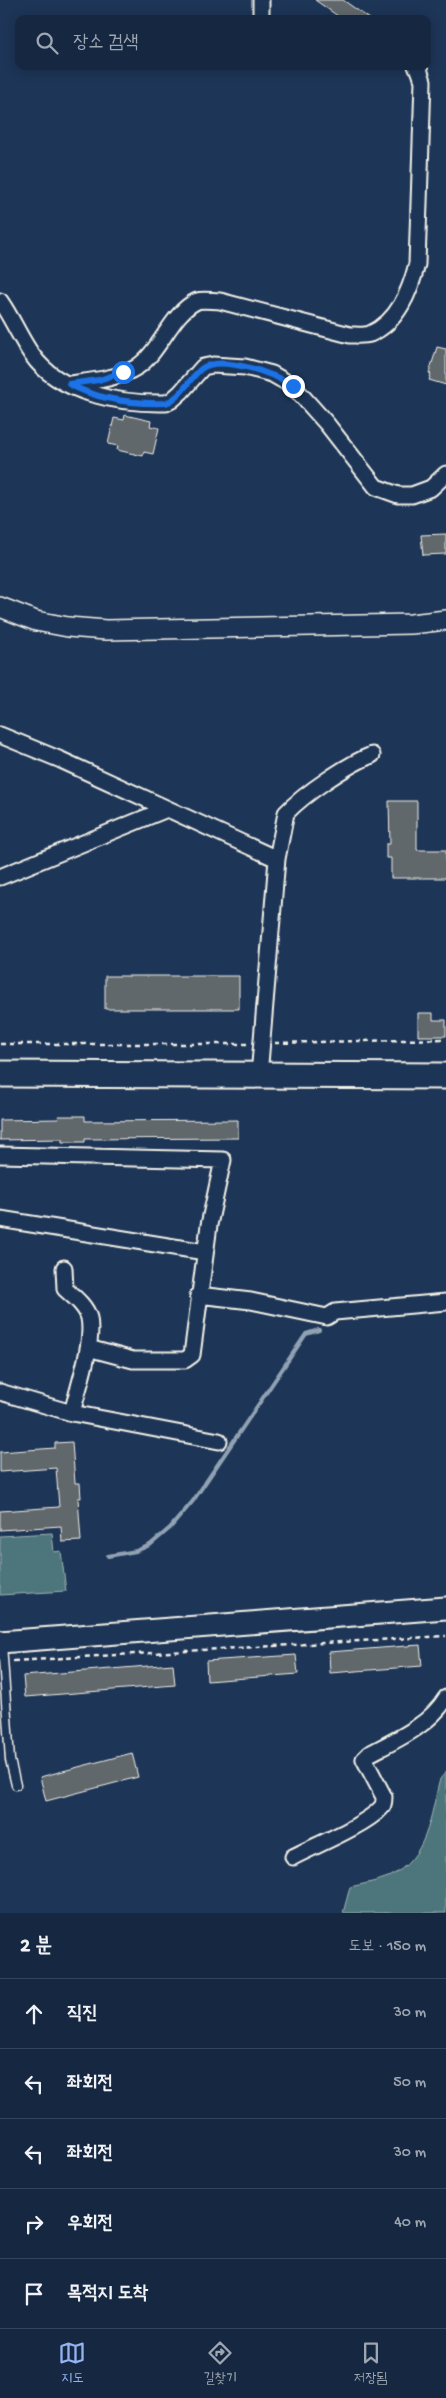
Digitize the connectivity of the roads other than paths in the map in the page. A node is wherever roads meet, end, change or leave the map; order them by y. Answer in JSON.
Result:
{"nodes":[{"id":1,"x":261,"y":0,"type":"edge"},
{"id":2,"x":261,"y":15,"type":"edge"},
{"id":3,"x":419,"y":70,"type":"edge"},
{"id":4,"x":0,"y":301,"type":"edge"},
{"id":5,"x":69,"y":384,"type":"junction"},
{"id":6,"x":446,"y":474,"type":"edge"},
{"id":7,"x":0,"y":607,"type":"edge"},
{"id":8,"x":446,"y":620,"type":"edge"},
{"id":9,"x":0,"y":735,"type":"edge"},
{"id":10,"x":372,"y":755,"type":"dead end"},
{"id":11,"x":167,"y":809,"type":"junction"},
{"id":12,"x":277,"y":858,"type":"junction"},
{"id":13,"x":0,"y":877,"type":"edge"},
{"id":14,"x":0,"y":1074,"type":"edge"},
{"id":15,"x":259,"y":1076,"type":"junction"},
{"id":16,"x":446,"y":1076,"type":"edge"},
{"id":17,"x":0,"y":1155,"type":"edge"},
{"id":18,"x":0,"y":1219,"type":"edge"},
{"id":19,"x":205,"y":1252,"type":"junction"},
{"id":20,"x":64,"y":1268,"type":"dead end"},
{"id":21,"x":198,"y":1295,"type":"junction"},
{"id":22,"x":446,"y":1302,"type":"edge"},
{"id":23,"x":88,"y":1348,"type":"junction"},
{"id":24,"x":0,"y":1392,"type":"edge"},
{"id":25,"x":72,"y":1412,"type":"junction"},
{"id":26,"x":219,"y":1441,"type":"dead end"},
{"id":27,"x":446,"y":1608,"type":"edge"},
{"id":28,"x":2,"y":1649,"type":"edge"},
{"id":29,"x":446,"y":1698,"type":"edge"},
{"id":30,"x":16,"y":1785,"type":"dead end"},
{"id":31,"x":293,"y":1857,"type":"dead end"}],
"edges":[{"from":1,"to":2,"type":"street"},
{"from":3,"to":5,"type":"street"},
{"from":4,"to":5,"type":"street"},
{"from":5,"to":6,"type":"street"},
{"from":7,"to":8,"type":"street"},
{"from":9,"to":11,"type":"street"},
{"from":10,"to":12,"type":"street"},
{"from":11,"to":12,"type":"street"},
{"from":11,"to":13,"type":"street"},
{"from":12,"to":15,"type":"street"},
{"from":14,"to":15,"type":"highway"},
{"from":15,"to":16,"type":"highway"},
{"from":17,"to":19,"type":"street"},
{"from":18,"to":19,"type":"street"},
{"from":19,"to":21,"type":"street"},
{"from":20,"to":23,"type":"street"},
{"from":21,"to":22,"type":"street"},
{"from":21,"to":23,"type":"street"},
{"from":23,"to":25,"type":"street"},
{"from":24,"to":25,"type":"street"},
{"from":25,"to":26,"type":"street"},
{"from":27,"to":28,"type":"main road"},
{"from":28,"to":30,"type":"lane"},
{"from":29,"to":31,"type":"street"}]}
